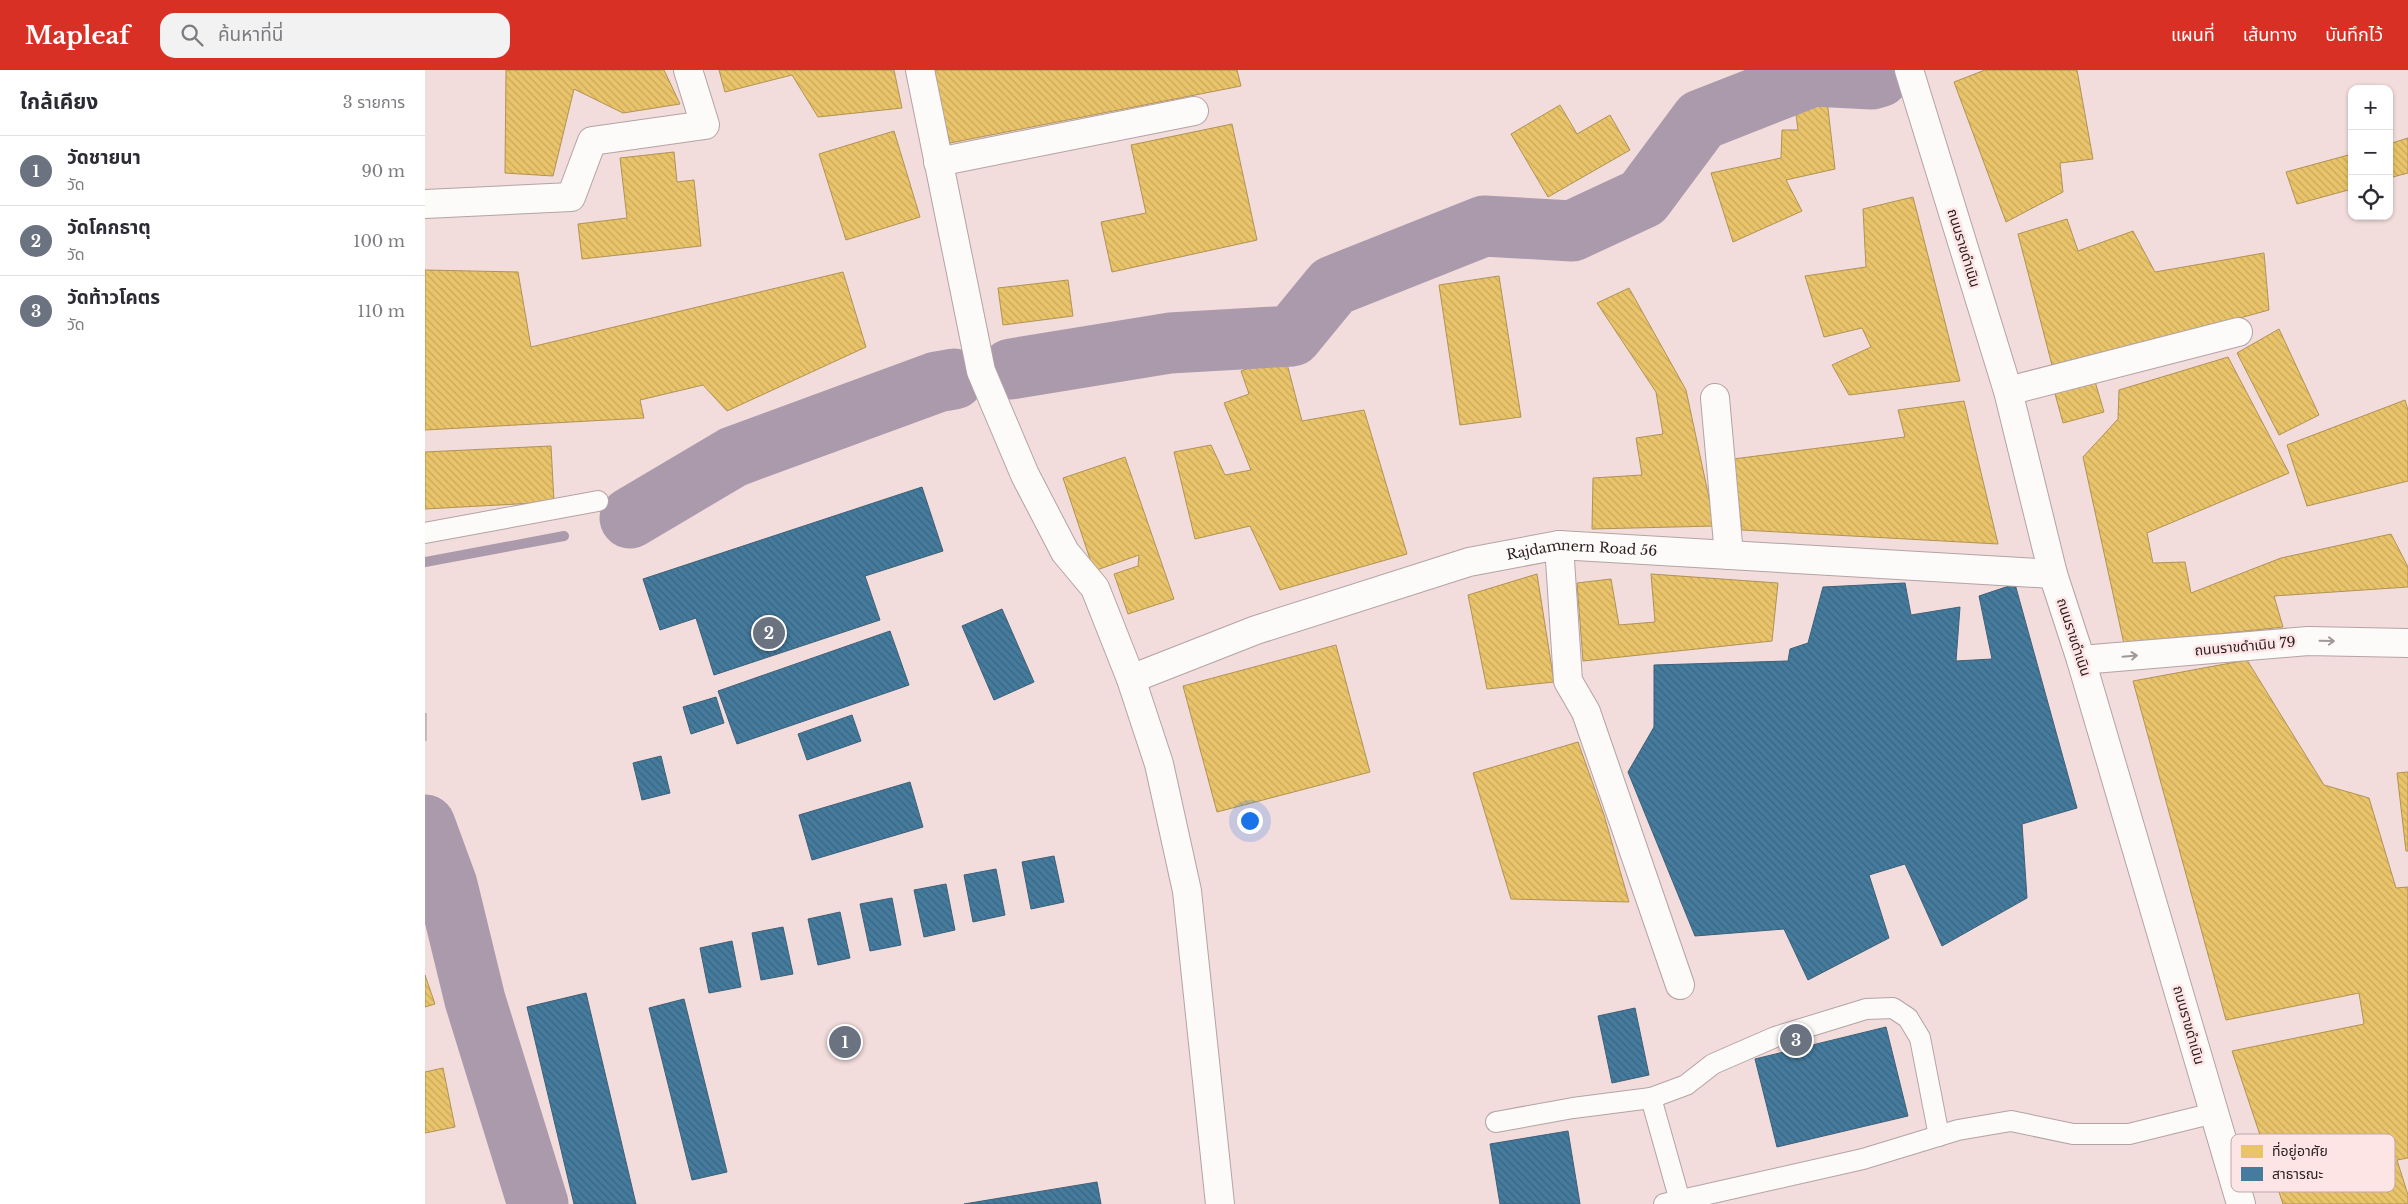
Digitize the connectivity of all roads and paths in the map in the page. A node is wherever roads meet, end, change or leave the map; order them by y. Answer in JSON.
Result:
{"nodes":[{"id":1,"x":688,"y":70,"type":"edge"},
{"id":2,"x":920,"y":70,"type":"edge"},
{"id":3,"x":1909,"y":70,"type":"edge"},
{"id":4,"x":1194,"y":111,"type":"dead end"},
{"id":5,"x":938,"y":162,"type":"junction"},
{"id":6,"x":425,"y":204,"type":"edge"},
{"id":7,"x":2239,"y":332,"type":"dead end"},
{"id":8,"x":2009,"y":391,"type":"junction"},
{"id":9,"x":1715,"y":398,"type":"dead end"},
{"id":10,"x":598,"y":502,"type":"dead end"},
{"id":11,"x":425,"y":533,"type":"edge"},
{"id":12,"x":1559,"y":545,"type":"junction"},
{"id":13,"x":1729,"y":555,"type":"junction"},
{"id":14,"x":2053,"y":574,"type":"junction"},
{"id":15,"x":2408,"y":643,"type":"edge"},
{"id":16,"x":2081,"y":660,"type":"junction"},
{"id":17,"x":1131,"y":678,"type":"junction"},
{"id":18,"x":1680,"y":985,"type":"dead end"},
{"id":19,"x":1651,"y":1098,"type":"junction"},
{"id":20,"x":2214,"y":1113,"type":"junction"},
{"id":21,"x":1496,"y":1122,"type":"dead end"},
{"id":22,"x":1939,"y":1136,"type":"junction"},
{"id":23,"x":2231,"y":1170,"type":"edge"},
{"id":24,"x":2237,"y":1192,"type":"edge"},
{"id":25,"x":1672,"y":1202,"type":"edge"},
{"id":26,"x":1220,"y":1204,"type":"edge"},
{"id":27,"x":2241,"y":1204,"type":"edge"}],
"edges":[{"from":1,"to":6,"type":"street"},
{"from":2,"to":5,"type":"street"},
{"from":3,"to":8,"type":"street","name":"ถนนราขดำเนิน"},
{"from":4,"to":5,"type":"street"},
{"from":5,"to":17,"type":"street"},
{"from":7,"to":8,"type":"street"},
{"from":8,"to":14,"type":"street","name":"ถนนราขดำเนิน"},
{"from":9,"to":13,"type":"street"},
{"from":10,"to":11,"type":"lane"},
{"from":12,"to":13,"type":"street","name":"Rajdamnern Road 56"},
{"from":12,"to":17,"type":"street","name":"Rajdamnern Road 56"},
{"from":12,"to":18,"type":"street"},
{"from":13,"to":14,"type":"street","name":"Rajdamnern Road 56"},
{"from":14,"to":16,"type":"street","name":"ถนนราขดำเนิน"},
{"from":16,"to":15,"type":"street","name":"ถนนราขดำเนิน 79","one_way":true},
{"from":16,"to":20,"type":"street","name":"ถนนราขดำเนิน"},
{"from":17,"to":26,"type":"street"},
{"from":19,"to":21,"type":"lane"},
{"from":19,"to":22,"type":"lane"},
{"from":19,"to":25,"type":"lane"},
{"from":20,"to":22,"type":"lane"},
{"from":20,"to":23,"type":"street","name":"ถนนราขดำเนิน"},
{"from":22,"to":25,"type":"lane"},
{"from":24,"to":27,"type":"street","name":"ถนนราขดำเนิน"}]}
